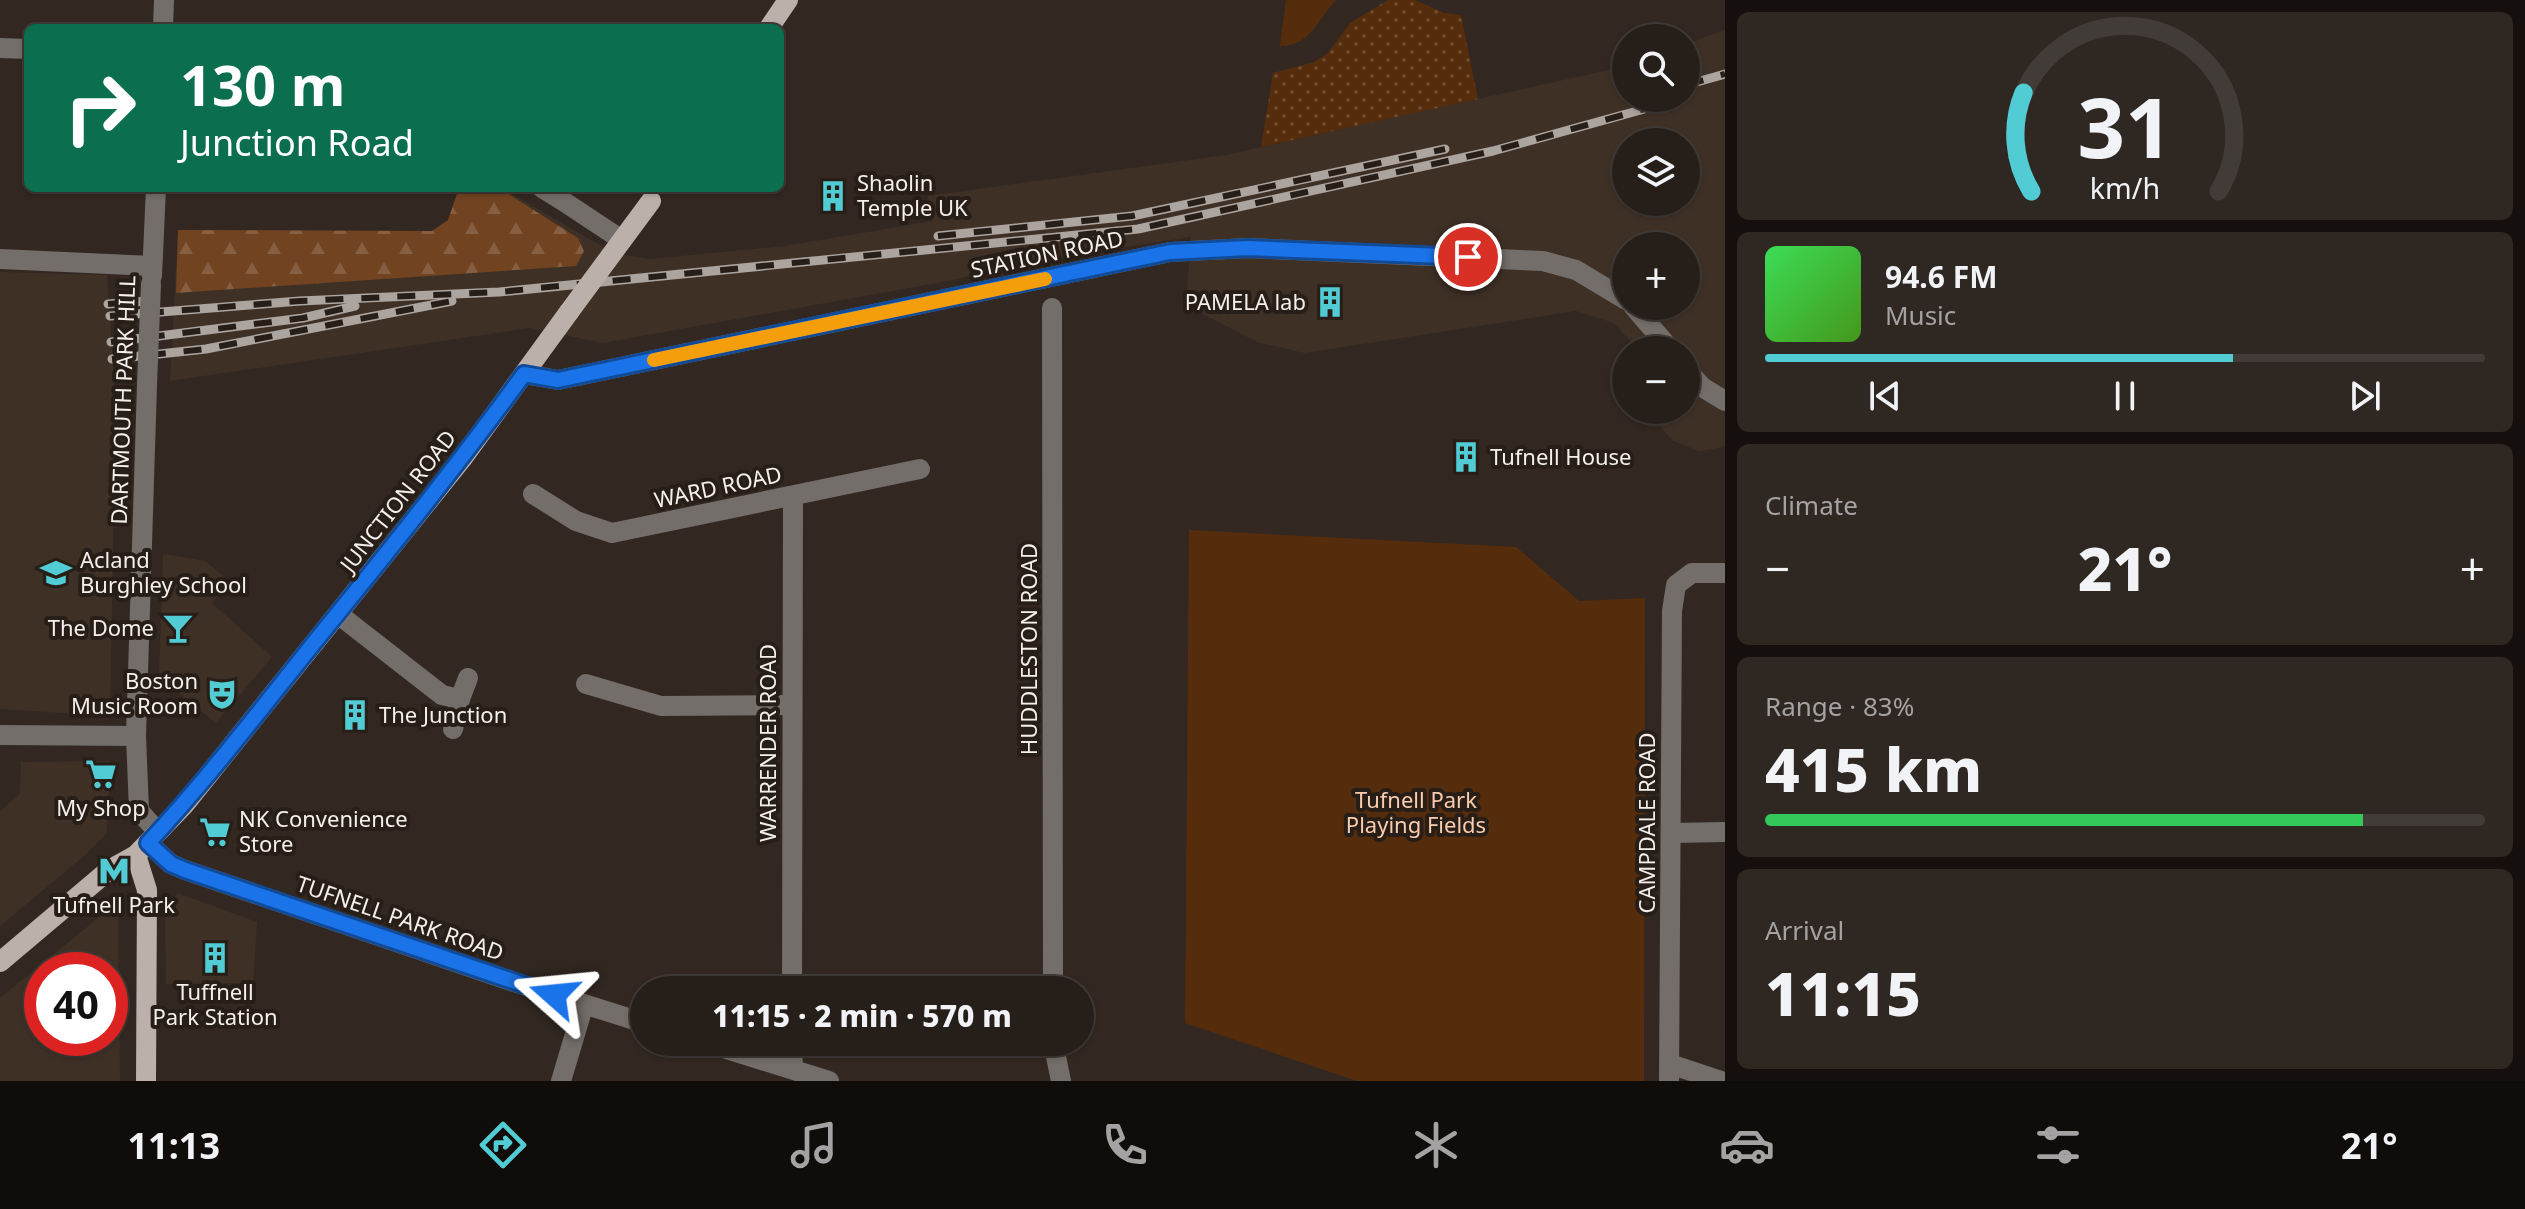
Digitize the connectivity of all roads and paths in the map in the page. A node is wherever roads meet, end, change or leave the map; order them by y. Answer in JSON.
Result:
{"nodes":[{"id":1,"x":164,"y":0,"type":"edge"},
{"id":2,"x":788,"y":0,"type":"edge"},
{"id":3,"x":163,"y":24,"type":"edge"},
{"id":4,"x":772,"y":24,"type":"edge"},
{"id":5,"x":0,"y":48,"type":"edge"},
{"id":6,"x":24,"y":49,"type":"edge"},
{"id":7,"x":156,"y":192,"type":"edge"},
{"id":8,"x":551,"y":194,"type":"edge"},
{"id":9,"x":655,"y":194,"type":"edge"},
{"id":10,"x":622,"y":240,"type":"junction"},
{"id":11,"x":0,"y":259,"type":"edge"},
{"id":12,"x":152,"y":275,"type":"junction"},
{"id":13,"x":1612,"y":292,"type":"edge"},
{"id":14,"x":1052,"y":308,"type":"dead end"},
{"id":15,"x":1645,"y":320,"type":"edge"},
{"id":16,"x":1659,"y":336,"type":"edge"},
{"id":17,"x":524,"y":374,"type":"junction"},
{"id":18,"x":1700,"y":385,"type":"edge"},
{"id":19,"x":1725,"y":401,"type":"edge"},
{"id":20,"x":920,"y":469,"type":"dead end"},
{"id":21,"x":533,"y":494,"type":"dead end"},
{"id":22,"x":793,"y":496,"type":"junction"},
{"id":23,"x":1725,"y":573,"type":"edge"},
{"id":24,"x":338,"y":614,"type":"junction"},
{"id":25,"x":468,"y":678,"type":"dead end"},
{"id":26,"x":586,"y":684,"type":"dead end"},
{"id":27,"x":460,"y":699,"type":"junction"},
{"id":28,"x":792,"y":705,"type":"junction"},
{"id":29,"x":453,"y":729,"type":"dead end"},
{"id":30,"x":0,"y":735,"type":"edge"},
{"id":31,"x":136,"y":736,"type":"junction"},
{"id":32,"x":1725,"y":832,"type":"edge"},
{"id":33,"x":1672,"y":833,"type":"junction"},
{"id":34,"x":147,"y":843,"type":"junction"},
{"id":35,"x":0,"y":962,"type":"edge"},
{"id":36,"x":792,"y":976,"type":"edge"},
{"id":37,"x":1053,"y":976,"type":"edge"},
{"id":38,"x":584,"y":1004,"type":"junction"},
{"id":39,"x":630,"y":1019,"type":"edge"},
{"id":40,"x":750,"y":1056,"type":"edge"},
{"id":41,"x":793,"y":1056,"type":"edge"},
{"id":42,"x":1056,"y":1056,"type":"edge"},
{"id":43,"x":793,"y":1069,"type":"junction"},
{"id":44,"x":1670,"y":1072,"type":"edge"},
{"id":45,"x":824,"y":1080,"type":"edge"},
{"id":46,"x":146,"y":1081,"type":"edge"},
{"id":47,"x":561,"y":1081,"type":"edge"},
{"id":48,"x":1061,"y":1081,"type":"edge"},
{"id":49,"x":1721,"y":1081,"type":"edge"}],
"edges":[{"from":1,"to":3,"type":"street"},
{"from":2,"to":4,"type":"main road"},
{"from":5,"to":6,"type":"street"},
{"from":7,"to":12,"type":"street","name":"DARTMOUTH PARK HILL"},
{"from":8,"to":10,"type":"street","bridge":true},
{"from":9,"to":10,"type":"main road","name":"JUNCTION ROAD","bridge":true},
{"from":10,"to":17,"type":"main road","name":"JUNCTION ROAD","bridge":true},
{"from":11,"to":12,"type":"street"},
{"from":12,"to":31,"type":"street","name":"DARTMOUTH PARK HILL","bridge":true},
{"from":13,"to":17,"type":"street","name":"STATION ROAD"},
{"from":14,"to":37,"type":"street","name":"HUDDLESTON ROAD"},
{"from":15,"to":16,"type":"street"},
{"from":17,"to":24,"type":"main road","name":"JUNCTION ROAD"},
{"from":18,"to":19,"type":"street"},
{"from":20,"to":22,"type":"street","name":"WARD ROAD"},
{"from":21,"to":22,"type":"street","name":"WARD ROAD"},
{"from":22,"to":28,"type":"street","name":"WARRENDER ROAD"},
{"from":23,"to":33,"type":"street","name":"CAMPDALE ROAD"},
{"from":24,"to":27,"type":"street"},
{"from":24,"to":34,"type":"main road","name":"JUNCTION ROAD"},
{"from":25,"to":27,"type":"street"},
{"from":26,"to":28,"type":"street"},
{"from":27,"to":29,"type":"street"},
{"from":28,"to":36,"type":"street","name":"WARRENDER ROAD"},
{"from":30,"to":31,"type":"street"},
{"from":31,"to":34,"type":"street","name":"DARTMOUTH PARK HILL"},
{"from":32,"to":33,"type":"street"},
{"from":33,"to":44,"type":"street","name":"CAMPDALE ROAD"},
{"from":34,"to":35,"type":"main road","name":"JUNCTION ROAD"},
{"from":34,"to":38,"type":"street","name":"TUFNELL PARK ROAD"},
{"from":34,"to":46,"type":"main road"},
{"from":38,"to":39,"type":"street","name":"TUFNELL PARK ROAD"},
{"from":38,"to":47,"type":"street"},
{"from":40,"to":43,"type":"street"},
{"from":41,"to":43,"type":"street"},
{"from":42,"to":48,"type":"street"},
{"from":43,"to":45,"type":"street"},
{"from":44,"to":49,"type":"street"}]}
